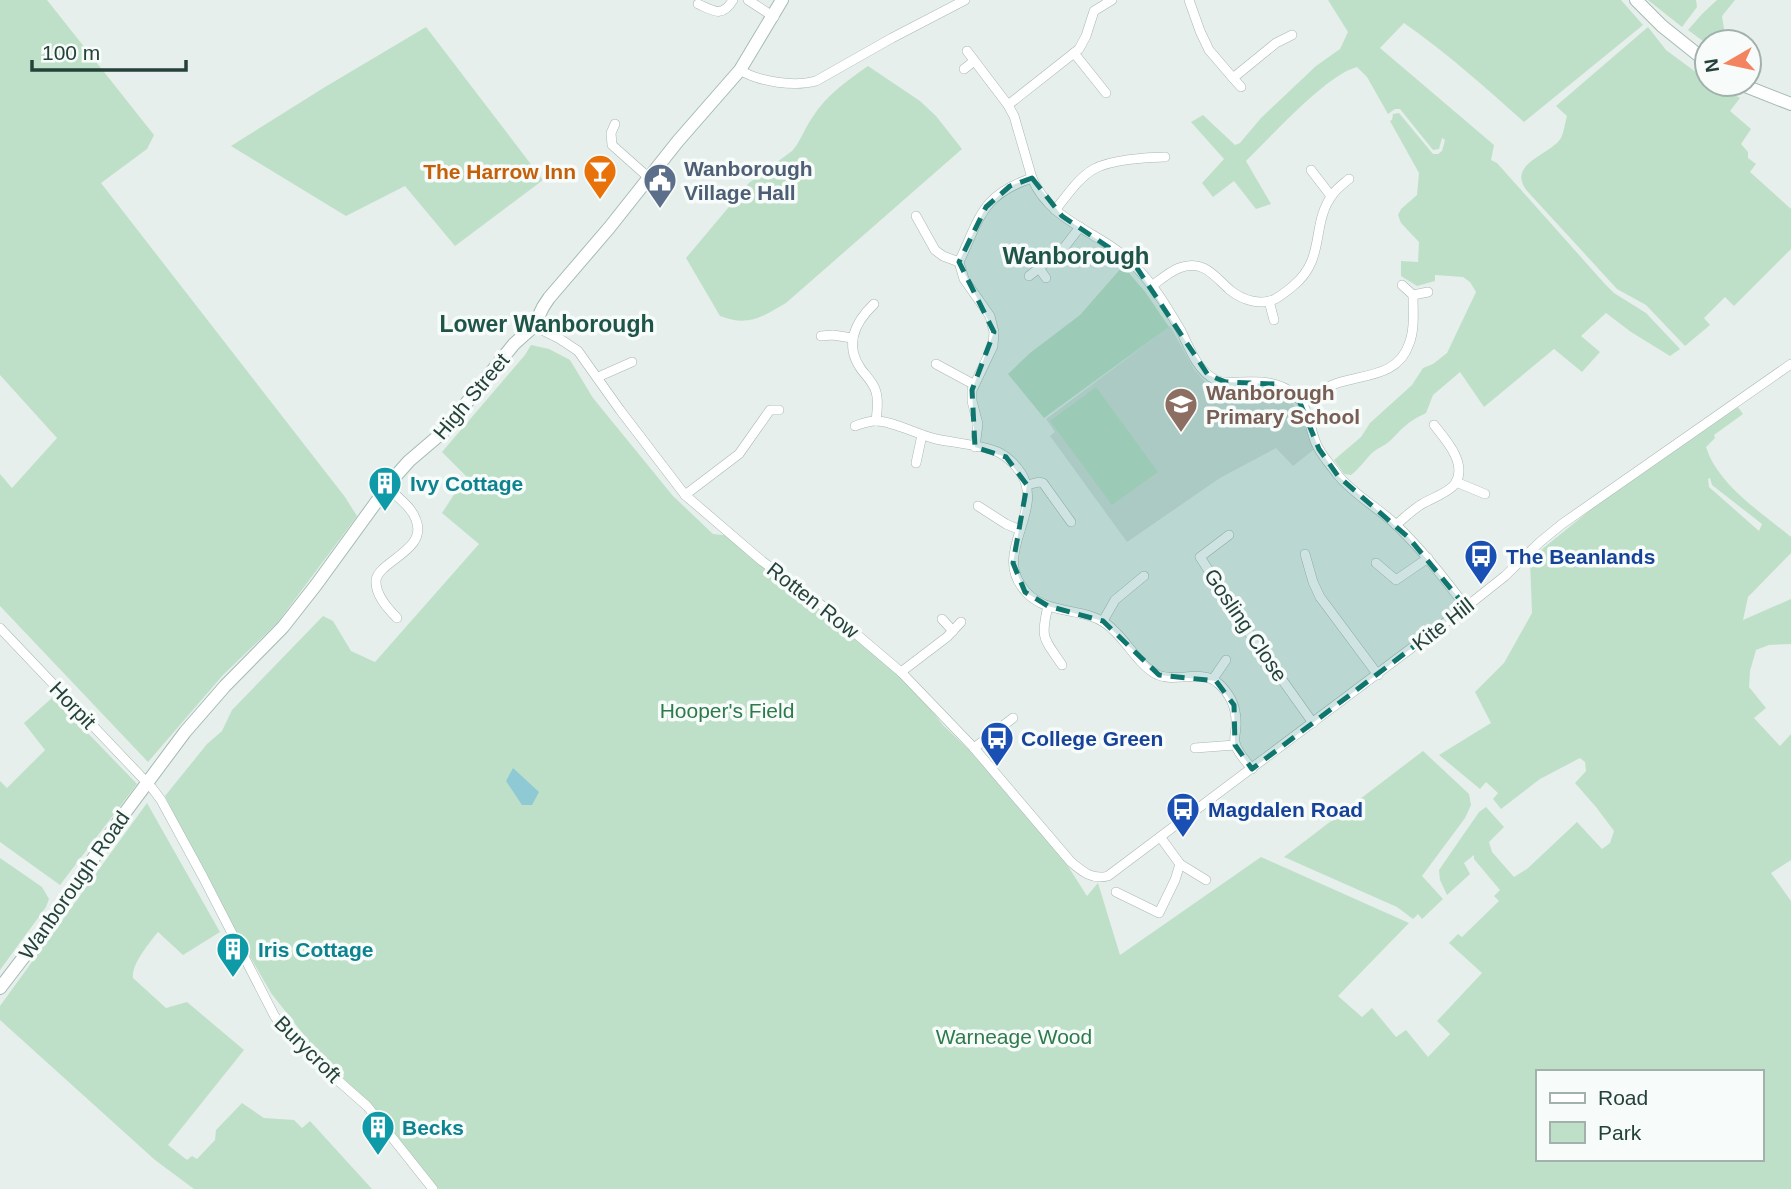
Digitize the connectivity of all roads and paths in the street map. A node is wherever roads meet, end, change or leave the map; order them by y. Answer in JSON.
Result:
{"nodes":[{"id":1,"x":733,"y":0,"type":"edge"},
{"id":2,"x":748,"y":0,"type":"edge"},
{"id":3,"x":782,"y":0,"type":"edge"},
{"id":4,"x":965,"y":0,"type":"edge"},
{"id":5,"x":1112,"y":0,"type":"edge"},
{"id":6,"x":1189,"y":0,"type":"edge"},
{"id":7,"x":1636,"y":0,"type":"edge"},
{"id":8,"x":698,"y":4,"type":"dead end"},
{"id":9,"x":774,"y":17,"type":"junction"},
{"id":10,"x":1292,"y":35,"type":"dead end"},
{"id":11,"x":967,"y":51,"type":"dead end"},
{"id":12,"x":1693,"y":51,"type":"edge"},
{"id":13,"x":1074,"y":53,"type":"junction"},
{"id":14,"x":974,"y":61,"type":"junction"},
{"id":15,"x":964,"y":69,"type":"dead end"},
{"id":16,"x":740,"y":70,"type":"junction"},
{"id":17,"x":1233,"y":78,"type":"junction"},
{"id":18,"x":1241,"y":87,"type":"dead end"},
{"id":19,"x":1106,"y":93,"type":"dead end"},
{"id":20,"x":1763,"y":93,"type":"edge"},
{"id":21,"x":1791,"y":104,"type":"edge"},
{"id":22,"x":1008,"y":106,"type":"junction"},
{"id":23,"x":615,"y":124,"type":"dead end"},
{"id":24,"x":1165,"y":157,"type":"dead end"},
{"id":25,"x":1311,"y":170,"type":"dead end"},
{"id":26,"x":648,"y":177,"type":"junction"},
{"id":27,"x":1032,"y":178,"type":"junction"},
{"id":28,"x":1349,"y":179,"type":"dead end"},
{"id":29,"x":1331,"y":196,"type":"junction"},
{"id":30,"x":1055,"y":210,"type":"junction"},
{"id":31,"x":916,"y":216,"type":"dead end"},
{"id":32,"x":1080,"y":227,"type":"junction"},
{"id":33,"x":958,"y":262,"type":"junction"},
{"id":34,"x":1039,"y":268,"type":"junction"},
{"id":35,"x":1029,"y":276,"type":"dead end"},
{"id":36,"x":1046,"y":278,"type":"dead end"},
{"id":37,"x":1402,"y":285,"type":"dead end"},
{"id":38,"x":1152,"y":286,"type":"junction"},
{"id":39,"x":1429,"y":292,"type":"dead end"},
{"id":40,"x":1413,"y":295,"type":"junction"},
{"id":41,"x":1273,"y":299,"type":"junction"},
{"id":42,"x":874,"y":304,"type":"dead end"},
{"id":43,"x":1274,"y":320,"type":"dead end"},
{"id":44,"x":534,"y":326,"type":"junction"},
{"id":45,"x":821,"y":336,"type":"dead end"},
{"id":46,"x":852,"y":338,"type":"junction"},
{"id":47,"x":632,"y":362,"type":"dead end"},
{"id":48,"x":936,"y":364,"type":"dead end"},
{"id":49,"x":1791,"y":365,"type":"edge"},
{"id":50,"x":598,"y":377,"type":"junction"},
{"id":51,"x":974,"y":384,"type":"junction"},
{"id":52,"x":1302,"y":404,"type":"junction"},
{"id":53,"x":779,"y":410,"type":"dead end"},
{"id":54,"x":876,"y":421,"type":"junction"},
{"id":55,"x":1434,"y":425,"type":"dead end"},
{"id":56,"x":855,"y":426,"type":"dead end"},
{"id":57,"x":922,"y":435,"type":"junction"},
{"id":58,"x":975,"y":447,"type":"junction"},
{"id":59,"x":916,"y":463,"type":"dead end"},
{"id":60,"x":1456,"y":482,"type":"junction"},
{"id":61,"x":1027,"y":485,"type":"junction"},
{"id":62,"x":387,"y":487,"type":"junction"},
{"id":63,"x":1485,"y":494,"type":"dead end"},
{"id":64,"x":685,"y":495,"type":"junction"},
{"id":65,"x":978,"y":506,"type":"dead end"},
{"id":66,"x":1071,"y":522,"type":"dead end"},
{"id":67,"x":1396,"y":525,"type":"junction"},
{"id":68,"x":1020,"y":530,"type":"junction"},
{"id":69,"x":1229,"y":535,"type":"dead end"},
{"id":70,"x":1305,"y":554,"type":"dead end"},
{"id":71,"x":1428,"y":558,"type":"junction"},
{"id":72,"x":1376,"y":563,"type":"dead end"},
{"id":73,"x":1144,"y":576,"type":"dead end"},
{"id":74,"x":1048,"y":606,"type":"junction"},
{"id":75,"x":1466,"y":607,"type":"junction"},
{"id":76,"x":397,"y":618,"type":"dead end"},
{"id":77,"x":942,"y":619,"type":"dead end"},
{"id":78,"x":1103,"y":621,"type":"junction"},
{"id":79,"x":961,"y":622,"type":"dead end"},
{"id":80,"x":0,"y":628,"type":"edge"},
{"id":81,"x":953,"y":631,"type":"junction"},
{"id":82,"x":1226,"y":660,"type":"dead end"},
{"id":83,"x":1062,"y":665,"type":"dead end"},
{"id":84,"x":901,"y":672,"type":"junction"},
{"id":85,"x":1378,"y":675,"type":"junction"},
{"id":86,"x":1213,"y":679,"type":"junction"},
{"id":87,"x":1013,"y":718,"type":"dead end"},
{"id":88,"x":1313,"y":723,"type":"junction"},
{"id":89,"x":1235,"y":745,"type":"junction"},
{"id":90,"x":974,"y":748,"type":"junction"},
{"id":91,"x":1195,"y":748,"type":"dead end"},
{"id":92,"x":1252,"y":769,"type":"junction"},
{"id":93,"x":147,"y":782,"type":"junction"},
{"id":94,"x":1161,"y":838,"type":"junction"},
{"id":95,"x":1180,"y":864,"type":"junction"},
{"id":96,"x":1093,"y":877,"type":"joint"},
{"id":97,"x":1206,"y":880,"type":"dead end"},
{"id":98,"x":1116,"y":892,"type":"dead end"},
{"id":99,"x":0,"y":988,"type":"edge"},
{"id":100,"x":433,"y":1189,"type":"edge"}],
"edges":[{"from":1,"to":8,"type":"street"},
{"from":2,"to":9,"type":"street"},
{"from":3,"to":9,"type":"street","name":"High Street"},
{"from":4,"to":16,"type":"street"},
{"from":5,"to":13,"type":"street"},
{"from":6,"to":17,"type":"street"},
{"from":7,"to":12,"type":"street"},
{"from":9,"to":16,"type":"street","name":"High Street"},
{"from":10,"to":17,"type":"street"},
{"from":11,"to":14,"type":"street"},
{"from":13,"to":19,"type":"street"},
{"from":13,"to":22,"type":"street"},
{"from":14,"to":15,"type":"street"},
{"from":14,"to":22,"type":"street"},
{"from":16,"to":26,"type":"street","name":"High Street"},
{"from":17,"to":18,"type":"street"},
{"from":20,"to":21,"type":"street"},
{"from":22,"to":27,"type":"street"},
{"from":23,"to":26,"type":"street"},
{"from":24,"to":30,"type":"street"},
{"from":25,"to":29,"type":"street"},
{"from":26,"to":44,"type":"street","name":"High Street"},
{"from":27,"to":30,"type":"street"},
{"from":27,"to":33,"type":"street"},
{"from":28,"to":29,"type":"street"},
{"from":29,"to":41,"type":"street"},
{"from":30,"to":32,"type":"street"},
{"from":31,"to":33,"type":"street"},
{"from":32,"to":34,"type":"street"},
{"from":32,"to":38,"type":"street"},
{"from":33,"to":51,"type":"street"},
{"from":34,"to":35,"type":"street"},
{"from":34,"to":36,"type":"street"},
{"from":37,"to":40,"type":"street"},
{"from":38,"to":41,"type":"street"},
{"from":38,"to":52,"type":"street"},
{"from":39,"to":40,"type":"street"},
{"from":40,"to":52,"type":"street"},
{"from":41,"to":43,"type":"street"},
{"from":42,"to":46,"type":"street"},
{"from":44,"to":50,"type":"street","name":"Rotten Row"},
{"from":44,"to":62,"type":"street","name":"High Street"},
{"from":45,"to":46,"type":"street"},
{"from":46,"to":54,"type":"street"},
{"from":47,"to":50,"type":"street"},
{"from":48,"to":51,"type":"street"},
{"from":49,"to":75,"type":"street","name":"Kite Hill"},
{"from":50,"to":64,"type":"street","name":"Rotten Row"},
{"from":51,"to":58,"type":"street"},
{"from":52,"to":67,"type":"street"},
{"from":53,"to":64,"type":"street"},
{"from":54,"to":56,"type":"street"},
{"from":54,"to":57,"type":"street"},
{"from":55,"to":60,"type":"street"},
{"from":57,"to":58,"type":"street"},
{"from":57,"to":59,"type":"street"},
{"from":58,"to":61,"type":"street"},
{"from":60,"to":63,"type":"street"},
{"from":60,"to":67,"type":"street"},
{"from":61,"to":66,"type":"street"},
{"from":61,"to":68,"type":"street"},
{"from":62,"to":76,"type":"street"},
{"from":62,"to":93,"type":"street","name":"High Street"},
{"from":64,"to":84,"type":"street","name":"Rotten Row"},
{"from":65,"to":68,"type":"street"},
{"from":67,"to":71,"type":"street"},
{"from":68,"to":74,"type":"street"},
{"from":69,"to":88,"type":"street","name":"Gosling Close"},
{"from":70,"to":85,"type":"street"},
{"from":71,"to":72,"type":"street"},
{"from":71,"to":75,"type":"street"},
{"from":73,"to":78,"type":"street"},
{"from":74,"to":78,"type":"street"},
{"from":74,"to":83,"type":"street"},
{"from":75,"to":85,"type":"street","name":"Kite Hill"},
{"from":77,"to":81,"type":"street"},
{"from":78,"to":86,"type":"street"},
{"from":79,"to":81,"type":"street"},
{"from":80,"to":93,"type":"street","name":"Horpit"},
{"from":81,"to":84,"type":"street"},
{"from":82,"to":86,"type":"street"},
{"from":84,"to":90,"type":"street","name":"Rotten Row"},
{"from":85,"to":88,"type":"street","name":"Kite Hill"},
{"from":86,"to":89,"type":"street"},
{"from":87,"to":90,"type":"street"},
{"from":88,"to":92,"type":"street","name":"Kite Hill"},
{"from":89,"to":91,"type":"street"},
{"from":89,"to":92,"type":"street"},
{"from":90,"to":96,"type":"street","name":"Rotten Row"},
{"from":92,"to":94,"type":"street","name":"Kite Hill"},
{"from":93,"to":99,"type":"street","name":"Wanborough Road"},
{"from":93,"to":100,"type":"street","name":"Burycroft"},
{"from":94,"to":95,"type":"street"},
{"from":94,"to":96,"type":"street","name":"Kite Hill"},
{"from":95,"to":97,"type":"street"},
{"from":95,"to":98,"type":"street"}]}
